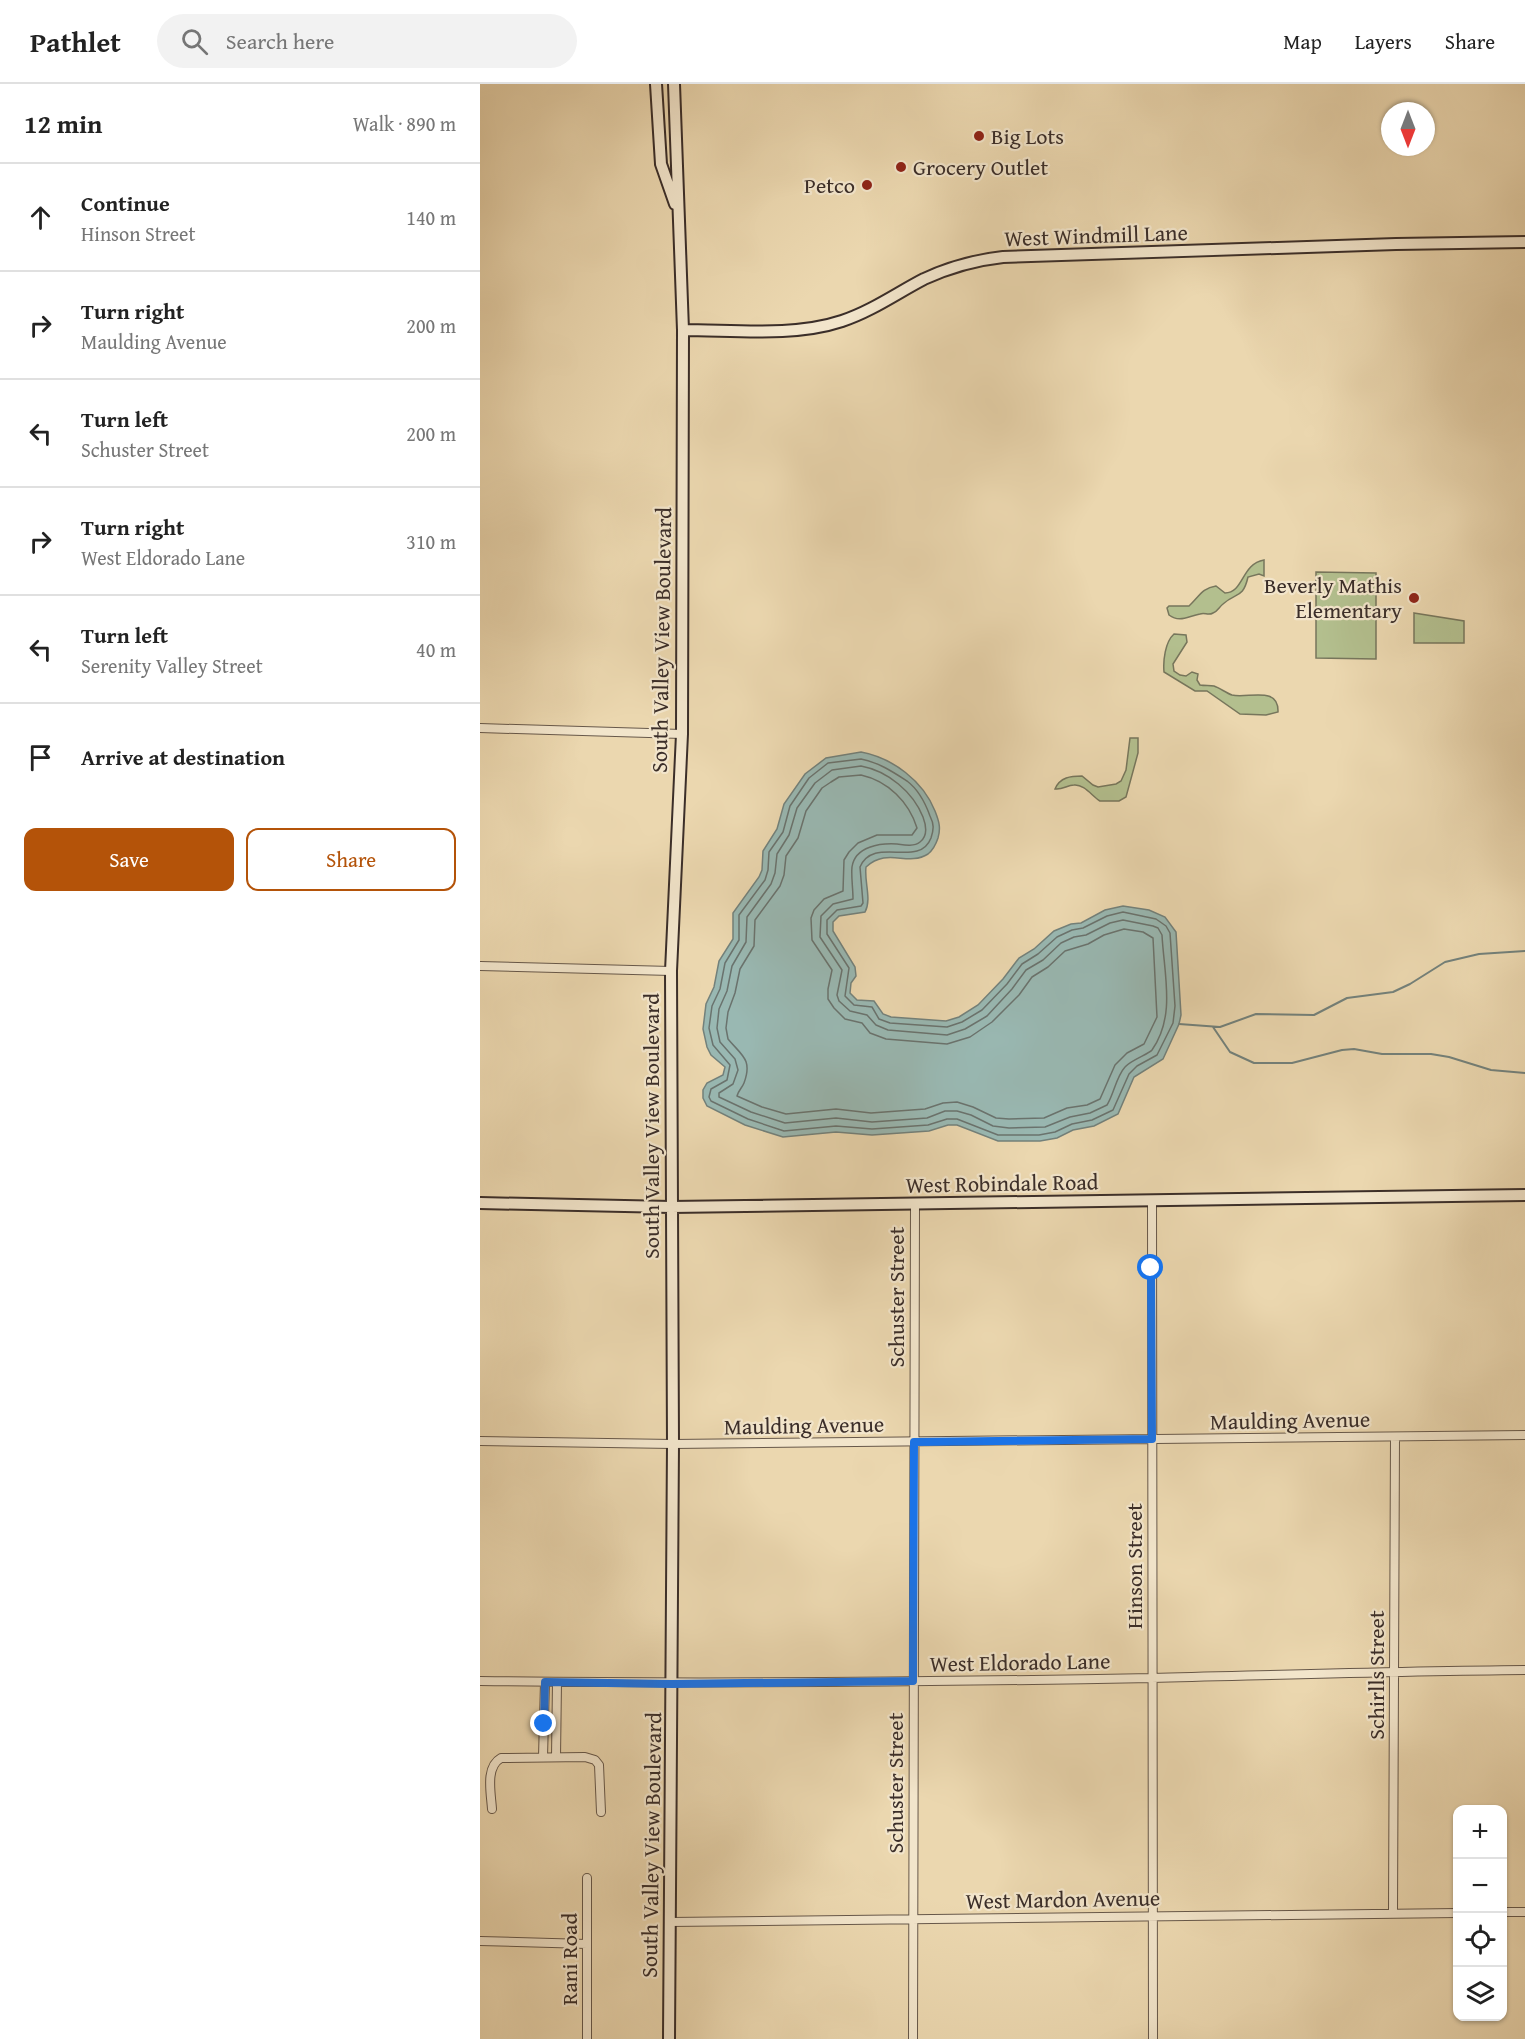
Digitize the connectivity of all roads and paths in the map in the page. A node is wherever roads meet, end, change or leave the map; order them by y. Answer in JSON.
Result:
{"nodes":[{"id":1,"x":657,"y":84,"type":"edge"},
{"id":2,"x":675,"y":84,"type":"edge"},
{"id":3,"x":678,"y":212,"type":"junction"},
{"id":4,"x":1525,"y":242,"type":"edge"},
{"id":5,"x":683,"y":330,"type":"junction"},
{"id":6,"x":480,"y":728,"type":"edge"},
{"id":7,"x":682,"y":734,"type":"junction"},
{"id":8,"x":480,"y":966,"type":"edge"},
{"id":9,"x":670,"y":971,"type":"junction"},
{"id":10,"x":1525,"y":1195,"type":"edge"},
{"id":11,"x":1152,"y":1200,"type":"junction"},
{"id":12,"x":480,"y":1203,"type":"edge"},
{"id":13,"x":915,"y":1204,"type":"junction"},
{"id":14,"x":670,"y":1207,"type":"junction"},
{"id":15,"x":1525,"y":1435,"type":"edge"},
{"id":16,"x":1395,"y":1437,"type":"junction"},
{"id":17,"x":1152,"y":1439,"type":"junction"},
{"id":18,"x":480,"y":1441,"type":"edge"},
{"id":19,"x":914,"y":1442,"type":"junction"},
{"id":20,"x":673,"y":1444,"type":"junction"},
{"id":21,"x":1525,"y":1670,"type":"edge"},
{"id":22,"x":1394,"y":1671,"type":"junction"},
{"id":23,"x":1152,"y":1678,"type":"junction"},
{"id":24,"x":480,"y":1681,"type":"edge"},
{"id":25,"x":913,"y":1681,"type":"junction"},
{"id":26,"x":545,"y":1682,"type":"junction"},
{"id":27,"x":557,"y":1682,"type":"junction"},
{"id":28,"x":672,"y":1684,"type":"junction"},
{"id":29,"x":543,"y":1757,"type":"junction"},
{"id":30,"x":556,"y":1757,"type":"junction"},
{"id":31,"x":492,"y":1809,"type":"dead end"},
{"id":32,"x":601,"y":1812,"type":"dead end"},
{"id":33,"x":587,"y":1878,"type":"dead end"},
{"id":34,"x":1453,"y":1912,"type":"edge"},
{"id":35,"x":1507,"y":1912,"type":"edge"},
{"id":36,"x":1525,"y":1912,"type":"edge"},
{"id":37,"x":1394,"y":1913,"type":"junction"},
{"id":38,"x":1153,"y":1916,"type":"junction"},
{"id":39,"x":913,"y":1919,"type":"junction"},
{"id":40,"x":669,"y":1922,"type":"junction"},
{"id":41,"x":480,"y":1941,"type":"edge"},
{"id":42,"x":587,"y":1944,"type":"junction"},
{"id":43,"x":587,"y":2039,"type":"edge"},
{"id":44,"x":669,"y":2039,"type":"edge"},
{"id":45,"x":913,"y":2039,"type":"edge"},
{"id":46,"x":1153,"y":2039,"type":"edge"}],
"edges":[{"from":1,"to":3,"type":"main road","name":"South Valley View Boulevard"},
{"from":2,"to":3,"type":"main road","name":"South Valley View Boulevard"},
{"from":3,"to":5,"type":"main road","name":"South Valley View Boulevard"},
{"from":4,"to":5,"type":"main road","name":"West Windmill Lane"},
{"from":5,"to":7,"type":"main road","name":"South Valley View Boulevard"},
{"from":6,"to":7,"type":"street"},
{"from":7,"to":9,"type":"main road","name":"South Valley View Boulevard"},
{"from":8,"to":9,"type":"street"},
{"from":9,"to":14,"type":"main road","name":"South Valley View Boulevard"},
{"from":10,"to":11,"type":"main road","name":"West Robindale Road"},
{"from":11,"to":13,"type":"main road","name":"West Robindale Road"},
{"from":11,"to":17,"type":"street","name":"Hinson Street"},
{"from":12,"to":14,"type":"main road","name":"West Robindale Road"},
{"from":13,"to":14,"type":"main road","name":"West Robindale Road"},
{"from":13,"to":19,"type":"street","name":"Schuster Street"},
{"from":14,"to":20,"type":"main road","name":"South Valley View Boulevard"},
{"from":15,"to":16,"type":"street","name":"Maulding Avenue"},
{"from":16,"to":17,"type":"street","name":"Maulding Avenue"},
{"from":16,"to":22,"type":"street","name":"Schirlls Street"},
{"from":17,"to":19,"type":"street","name":"Maulding Avenue"},
{"from":17,"to":23,"type":"street","name":"Hinson Street"},
{"from":18,"to":20,"type":"street","name":"Maulding Avenue"},
{"from":19,"to":20,"type":"street","name":"Maulding Avenue"},
{"from":19,"to":25,"type":"street","name":"Schuster Street"},
{"from":20,"to":28,"type":"main road","name":"South Valley View Boulevard"},
{"from":21,"to":22,"type":"street","name":"West Eldorado Lane"},
{"from":22,"to":23,"type":"street","name":"West Eldorado Lane"},
{"from":22,"to":37,"type":"street","name":"Schirlls Street"},
{"from":23,"to":25,"type":"street","name":"West Eldorado Lane"},
{"from":23,"to":38,"type":"street","name":"Hinson Street"},
{"from":24,"to":26,"type":"street","name":"West Eldorado Lane"},
{"from":25,"to":28,"type":"street","name":"West Eldorado Lane"},
{"from":25,"to":39,"type":"street","name":"Schuster Street"},
{"from":26,"to":27,"type":"street","name":"West Eldorado Lane"},
{"from":26,"to":29,"type":"street"},
{"from":27,"to":28,"type":"street","name":"West Eldorado Lane"},
{"from":27,"to":30,"type":"street"},
{"from":28,"to":40,"type":"main road","name":"South Valley View Boulevard"},
{"from":29,"to":30,"type":"street"},
{"from":29,"to":31,"type":"street"},
{"from":30,"to":32,"type":"street"},
{"from":33,"to":42,"type":"street","name":"Rani Road"},
{"from":34,"to":37,"type":"street","name":"West Mardon Avenue"},
{"from":35,"to":36,"type":"street"},
{"from":37,"to":38,"type":"street","name":"West Mardon Avenue"},
{"from":38,"to":39,"type":"street","name":"West Mardon Avenue"},
{"from":38,"to":46,"type":"street","name":"Hinson Street"},
{"from":39,"to":40,"type":"street","name":"West Mardon Avenue"},
{"from":39,"to":45,"type":"street","name":"Schuster Street"},
{"from":40,"to":44,"type":"main road","name":"South Valley View Boulevard"},
{"from":41,"to":42,"type":"street"},
{"from":42,"to":43,"type":"street","name":"Rani Road"}]}
